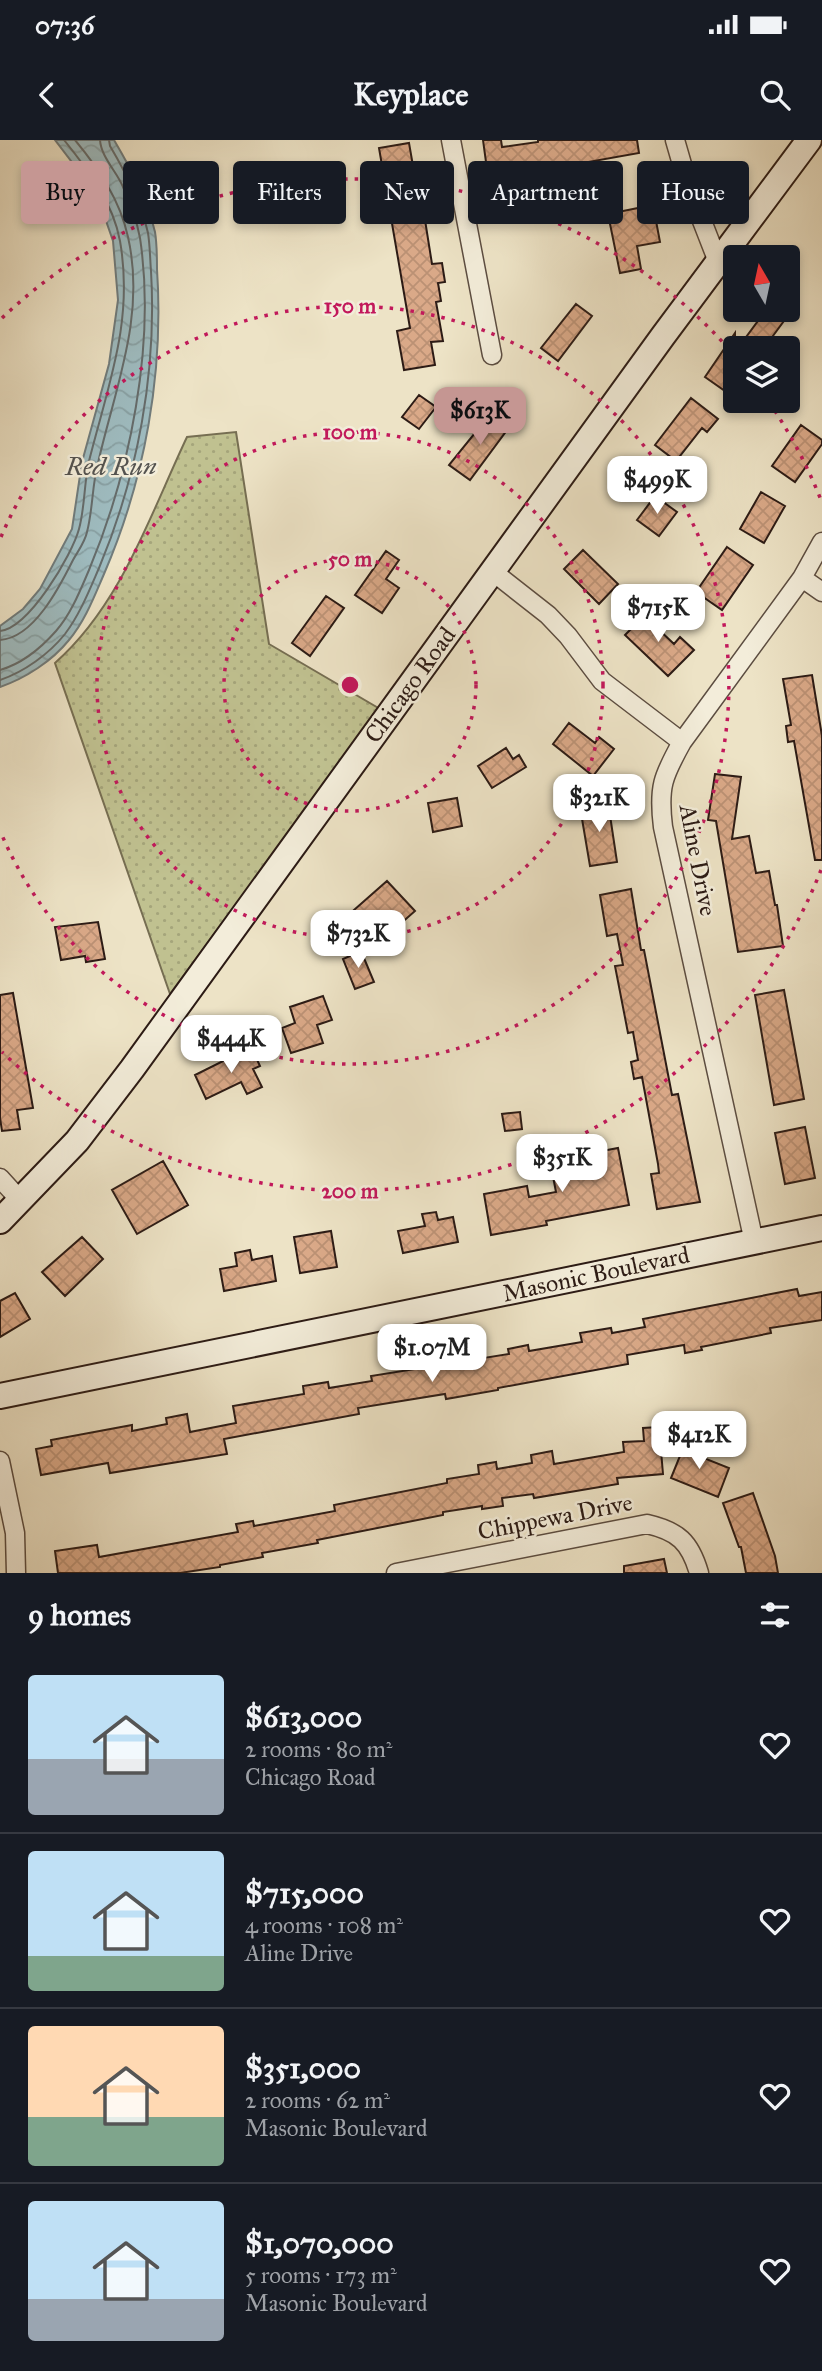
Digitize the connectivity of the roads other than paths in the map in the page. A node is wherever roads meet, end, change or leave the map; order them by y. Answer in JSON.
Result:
{"nodes":[{"id":1,"x":451,"y":140,"type":"edge"},
{"id":2,"x":675,"y":140,"type":"edge"},
{"id":3,"x":810,"y":140,"type":"edge"},
{"id":4,"x":718,"y":261,"type":"junction"},
{"id":5,"x":492,"y":355,"type":"dead end"},
{"id":6,"x":822,"y":542,"type":"edge"},
{"id":7,"x":492,"y":571,"type":"junction"},
{"id":8,"x":802,"y":578,"type":"junction"},
{"id":9,"x":822,"y":592,"type":"edge"},
{"id":10,"x":682,"y":742,"type":"junction"},
{"id":11,"x":0,"y":1178,"type":"edge"},
{"id":12,"x":20,"y":1200,"type":"junction"},
{"id":13,"x":0,"y":1221,"type":"edge"},
{"id":14,"x":822,"y":1228,"type":"edge"},
{"id":15,"x":754,"y":1242,"type":"junction"},
{"id":16,"x":0,"y":1396,"type":"edge"},
{"id":17,"x":0,"y":1461,"type":"edge"},
{"id":18,"x":16,"y":1573,"type":"edge"},
{"id":19,"x":396,"y":1573,"type":"edge"},
{"id":20,"x":699,"y":1573,"type":"edge"}],
"edges":[{"from":1,"to":5,"type":"street"},
{"from":2,"to":4,"type":"street"},
{"from":3,"to":4,"type":"street","name":"Chicago Road"},
{"from":4,"to":7,"type":"street","name":"Chicago Road"},
{"from":6,"to":8,"type":"street","name":"Aline Drive"},
{"from":7,"to":10,"type":"street"},
{"from":7,"to":12,"type":"street","name":"Chicago Road"},
{"from":8,"to":9,"type":"street"},
{"from":8,"to":10,"type":"street","name":"Aline Drive"},
{"from":10,"to":15,"type":"street","name":"Aline Drive"},
{"from":11,"to":12,"type":"street"},
{"from":12,"to":13,"type":"street","name":"Chicago Road"},
{"from":14,"to":15,"type":"street","name":"Masonic Boulevard"},
{"from":15,"to":16,"type":"street","name":"Masonic Boulevard"},
{"from":17,"to":18,"type":"street"},
{"from":19,"to":20,"type":"street","name":"Chippewa Drive"}]}
